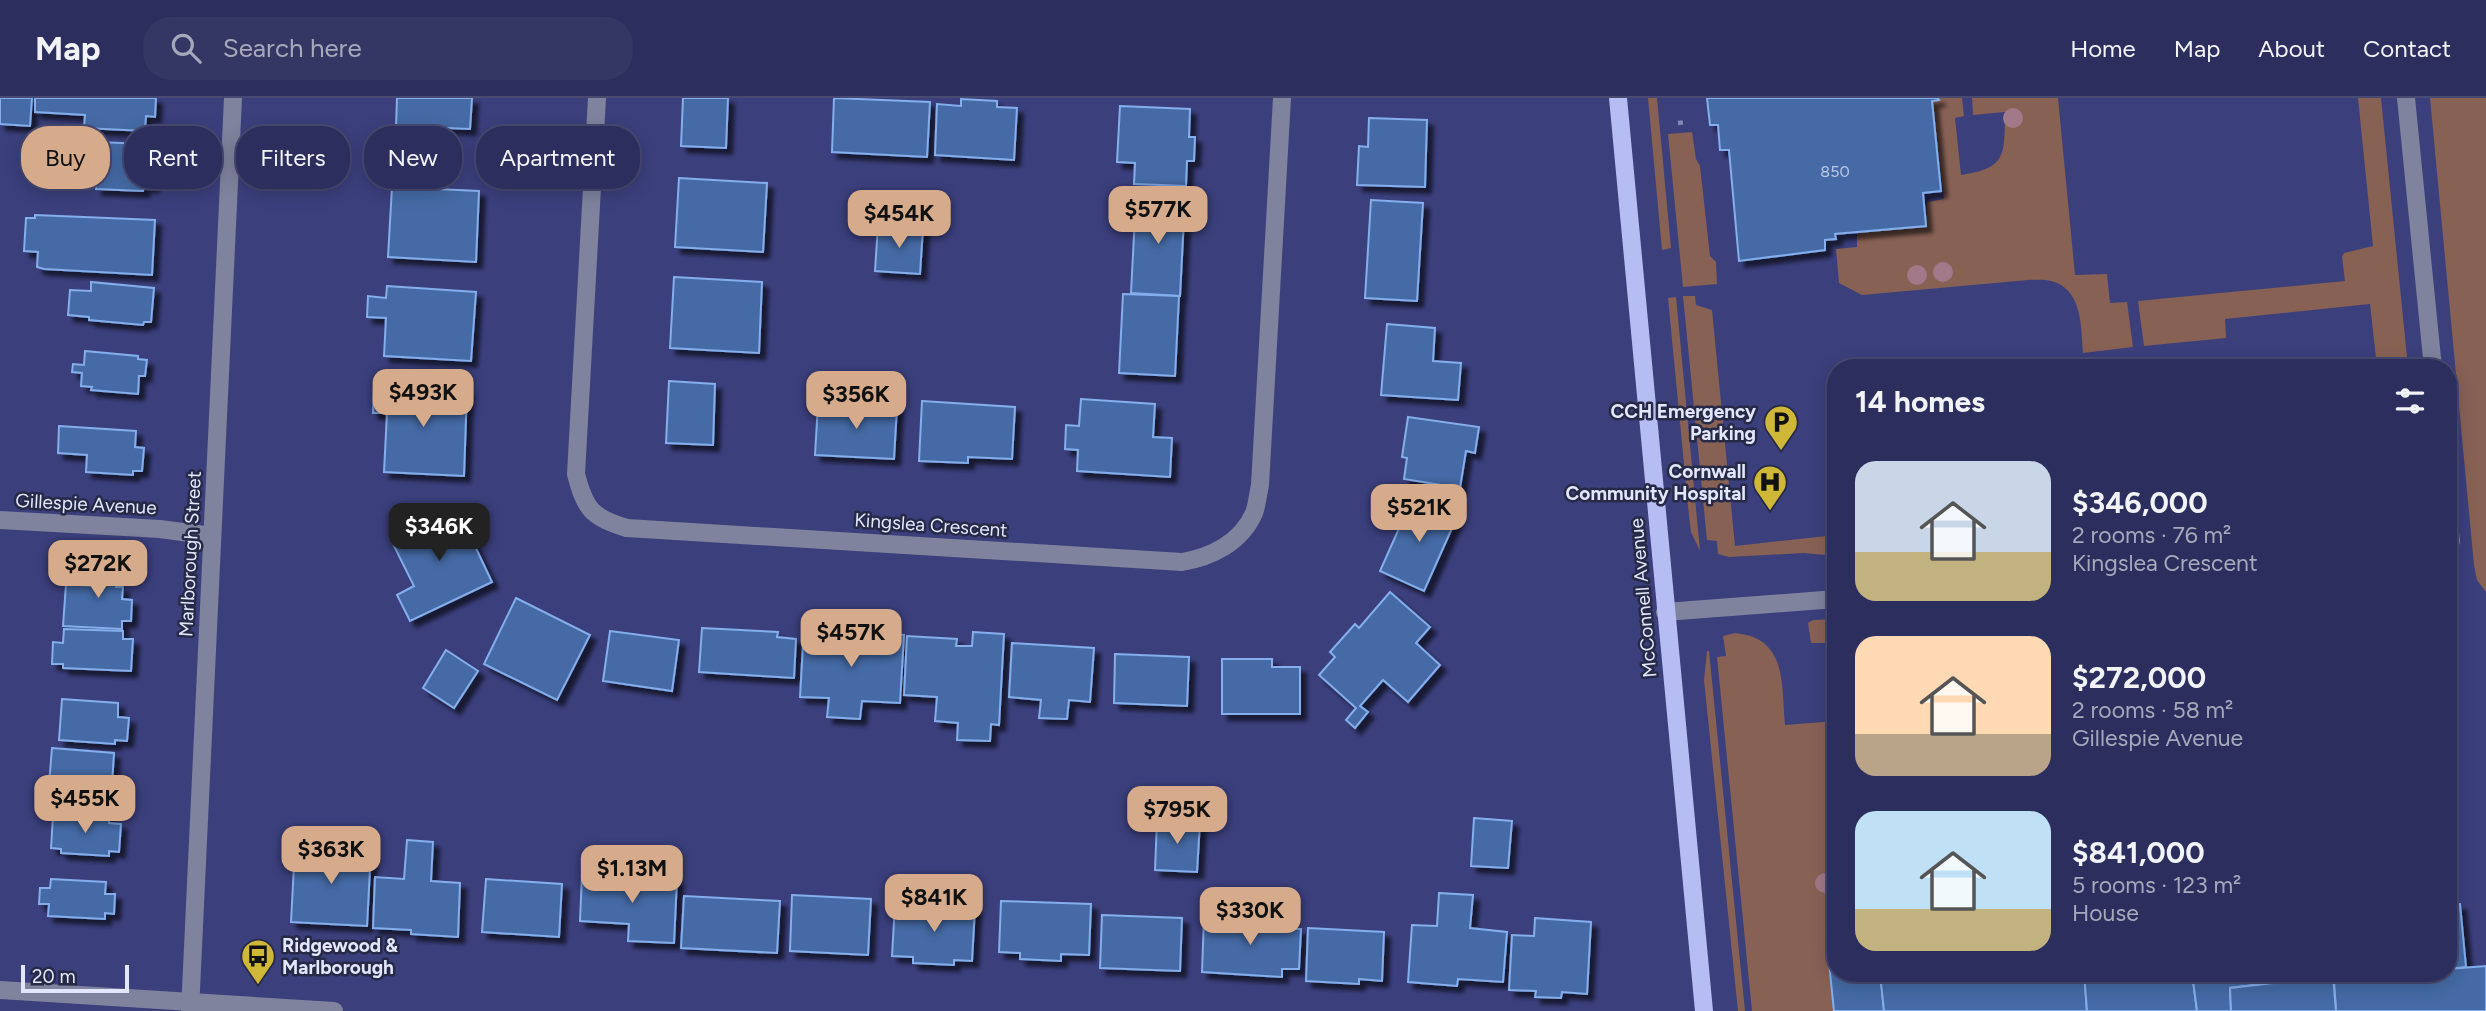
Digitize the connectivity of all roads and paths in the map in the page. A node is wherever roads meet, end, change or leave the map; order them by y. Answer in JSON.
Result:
{"nodes":[{"id":1,"x":233,"y":98,"type":"edge"},
{"id":2,"x":597,"y":98,"type":"edge"},
{"id":3,"x":1282,"y":98,"type":"edge"},
{"id":4,"x":1618,"y":98,"type":"edge"},
{"id":5,"x":2406,"y":98,"type":"edge"},
{"id":6,"x":1686,"y":122,"type":"dead end"},
{"id":7,"x":1678,"y":123,"type":"dead end"},
{"id":8,"x":2432,"y":359,"type":"edge"},
{"id":9,"x":0,"y":520,"type":"edge"},
{"id":10,"x":212,"y":536,"type":"junction"},
{"id":11,"x":1827,"y":600,"type":"edge"},
{"id":12,"x":1665,"y":612,"type":"junction"},
{"id":13,"x":0,"y":990,"type":"edge"},
{"id":14,"x":190,"y":1006,"type":"edge"},
{"id":15,"x":334,"y":1011,"type":"edge"},
{"id":16,"x":1704,"y":1011,"type":"edge"}],
"edges":[{"from":1,"to":10,"type":"street","name":"Marlborough Street"},
{"from":2,"to":3,"type":"street","name":"Kingslea Crescent"},
{"from":4,"to":12,"type":"main road","name":"McConnell Avenue"},
{"from":5,"to":8,"type":"street"},
{"from":6,"to":7,"type":"path"},
{"from":9,"to":10,"type":"street","name":"Gillespie Avenue"},
{"from":10,"to":14,"type":"street","name":"Marlborough Street"},
{"from":11,"to":12,"type":"street"},
{"from":12,"to":16,"type":"main road","name":"McConnell Avenue"},
{"from":13,"to":14,"type":"street"},
{"from":14,"to":15,"type":"street"}]}
